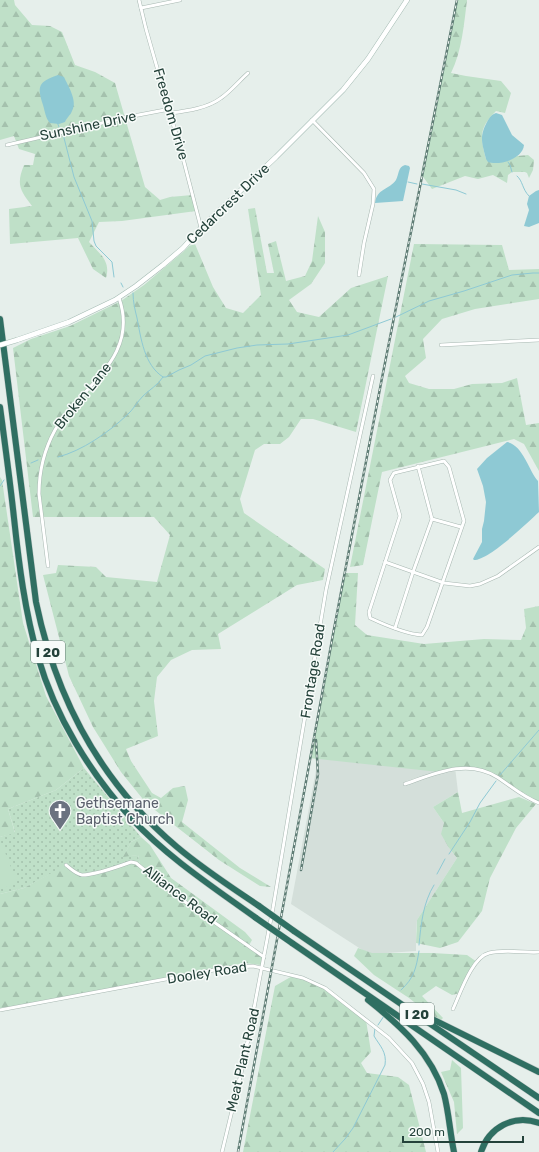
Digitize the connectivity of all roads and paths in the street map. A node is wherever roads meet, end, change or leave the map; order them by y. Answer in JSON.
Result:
{"nodes":[{"id":1,"x":139,"y":0,"type":"edge"},
{"id":2,"x":180,"y":0,"type":"edge"},
{"id":3,"x":406,"y":0,"type":"edge"},
{"id":4,"x":141,"y":8,"type":"junction"},
{"id":5,"x":248,"y":73,"type":"dead end"},
{"id":6,"x":170,"y":111,"type":"junction"},
{"id":7,"x":312,"y":120,"type":"junction"},
{"id":8,"x":7,"y":145,"type":"dead end"},
{"id":9,"x":201,"y":228,"type":"junction"},
{"id":10,"x":359,"y":275,"type":"dead end"},
{"id":11,"x":119,"y":298,"type":"junction"},
{"id":12,"x":0,"y":319,"type":"edge"},
{"id":13,"x":539,"y":340,"type":"edge"},
{"id":14,"x":0,"y":345,"type":"edge"},
{"id":15,"x":441,"y":345,"type":"dead end"},
{"id":16,"x":372,"y":376,"type":"dead end"},
{"id":17,"x":0,"y":407,"type":"edge"},
{"id":18,"x":418,"y":466,"type":"junction"},
{"id":19,"x":432,"y":519,"type":"junction"},
{"id":20,"x":461,"y":527,"type":"junction"},
{"id":21,"x":539,"y":547,"type":"edge"},
{"id":22,"x":385,"y":562,"type":"junction"},
{"id":23,"x":48,"y":566,"type":"dead end"},
{"id":24,"x":413,"y":572,"type":"junction"},
{"id":25,"x":442,"y":582,"type":"junction"},
{"id":26,"x":395,"y":628,"type":"junction"},
{"id":27,"x":405,"y":784,"type":"dead end"},
{"id":28,"x":539,"y":804,"type":"edge"},
{"id":29,"x":66,"y":865,"type":"dead end"},
{"id":30,"x":539,"y":952,"type":"edge"},
{"id":31,"x":264,"y":957,"type":"junction"},
{"id":32,"x":262,"y":968,"type":"junction"},
{"id":33,"x":332,"y":971,"type":"junction"},
{"id":34,"x":402,"y":1004,"type":"junction"},
{"id":35,"x":453,"y":1008,"type":"dead end"},
{"id":36,"x":0,"y":1010,"type":"edge"},
{"id":37,"x":539,"y":1072,"type":"edge"},
{"id":38,"x":539,"y":1098,"type":"edge"},
{"id":39,"x":539,"y":1113,"type":"edge"},
{"id":40,"x":539,"y":1123,"type":"edge"},
{"id":41,"x":222,"y":1152,"type":"edge"},
{"id":42,"x":438,"y":1152,"type":"edge"},
{"id":43,"x":454,"y":1152,"type":"edge"},
{"id":44,"x":481,"y":1152,"type":"edge"}],
"edges":[{"from":1,"to":4,"type":"street","name":"Freedom Drive"},
{"from":2,"to":4,"type":"street"},
{"from":3,"to":7,"type":"street","name":"Cedarcrest Drive"},
{"from":4,"to":6,"type":"street","name":"Freedom Drive"},
{"from":5,"to":6,"type":"street","name":"Sunshine Drive"},
{"from":6,"to":8,"type":"street","name":"Sunshine Drive"},
{"from":6,"to":9,"type":"street","name":"Freedom Drive"},
{"from":7,"to":9,"type":"street","name":"Cedarcrest Drive"},
{"from":7,"to":10,"type":"street"},
{"from":9,"to":11,"type":"street","name":"Cedarcrest Drive"},
{"from":11,"to":14,"type":"street","name":"Cedarcrest Drive","bridge":true},
{"from":11,"to":23,"type":"street","name":"Broken Lane"},
{"from":12,"to":34,"type":"highway","number":"I 20","bridge":true},
{"from":13,"to":15,"type":"street"},
{"from":16,"to":31,"type":"street","name":"Frontage Road"},
{"from":17,"to":33,"type":"highway","number":"I 20","bridge":true},
{"from":18,"to":19,"type":"street"},
{"from":18,"to":20,"type":"street"},
{"from":18,"to":22,"type":"street"},
{"from":19,"to":20,"type":"street"},
{"from":19,"to":24,"type":"street"},
{"from":20,"to":25,"type":"street"},
{"from":21,"to":25,"type":"street"},
{"from":22,"to":24,"type":"street"},
{"from":22,"to":26,"type":"street"},
{"from":24,"to":25,"type":"street"},
{"from":24,"to":26,"type":"street"},
{"from":25,"to":26,"type":"street"},
{"from":27,"to":28,"type":"street"},
{"from":29,"to":31,"type":"street","name":"Alliance Road"},
{"from":30,"to":35,"type":"street"},
{"from":31,"to":32,"type":"street","name":"Frontage Road"},
{"from":32,"to":36,"type":"street","name":"Dooley Road"},
{"from":32,"to":41,"type":"street","name":"Meat Plant Road"},
{"from":32,"to":42,"type":"street","name":"Dooley Road"},
{"from":33,"to":39,"type":"highway","number":"I 20"},
{"from":33,"to":43,"type":"highway"},
{"from":34,"to":37,"type":"highway"},
{"from":34,"to":38,"type":"highway","number":"I 20"},
{"from":40,"to":44,"type":"highway"}]}
